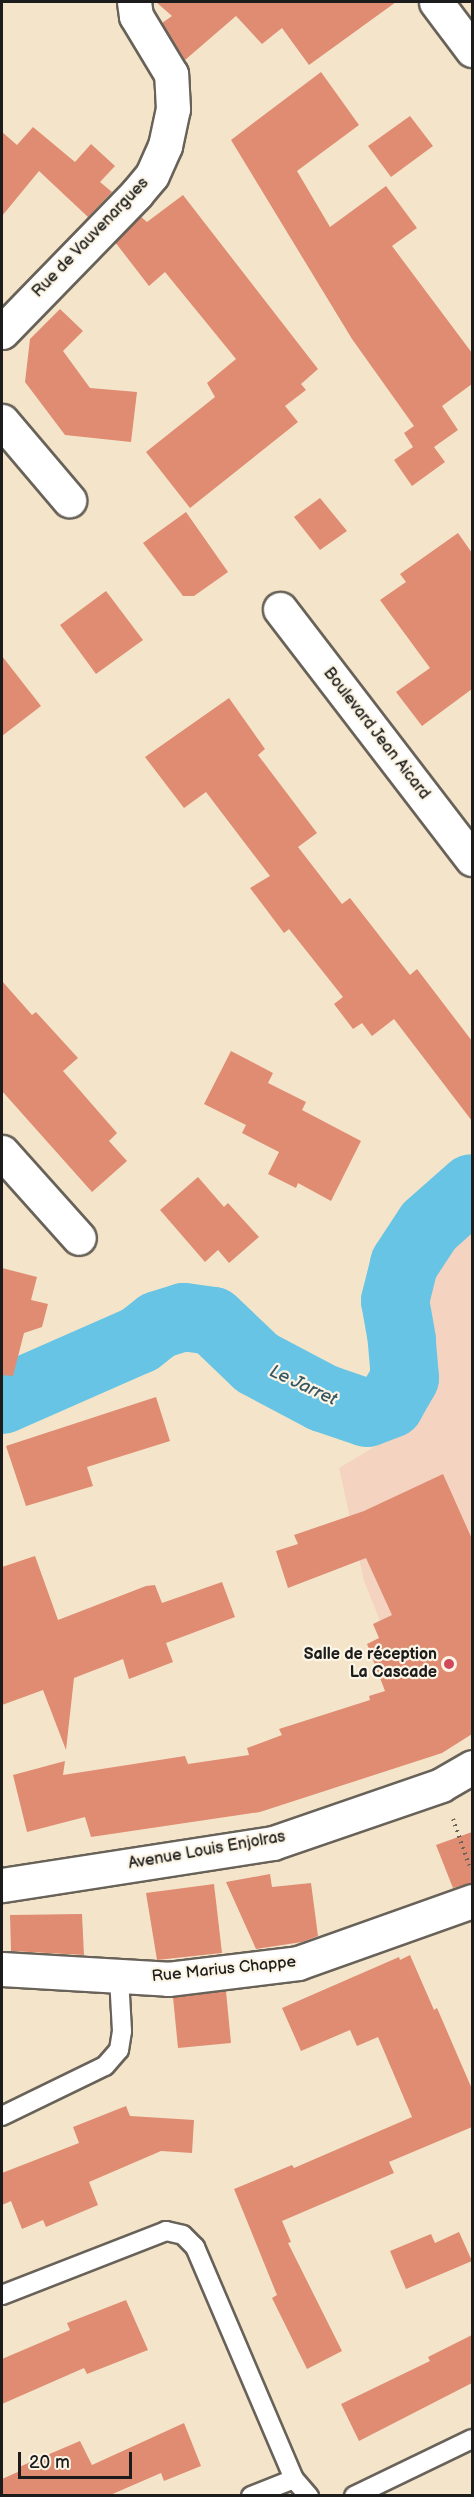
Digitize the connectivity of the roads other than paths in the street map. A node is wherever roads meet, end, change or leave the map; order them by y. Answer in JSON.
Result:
{"nodes":[{"id":1,"x":134,"y":2,"type":"edge"},
{"id":2,"x":436,"y":2,"type":"edge"},
{"id":3,"x":472,"y":51,"type":"edge"},
{"id":4,"x":2,"y":332,"type":"edge"},
{"id":5,"x":2,"y":421,"type":"edge"},
{"id":6,"x":69,"y":500,"type":"dead end"},
{"id":7,"x":280,"y":609,"type":"dead end"},
{"id":8,"x":472,"y":859,"type":"edge"},
{"id":9,"x":2,"y":1152,"type":"edge"},
{"id":10,"x":79,"y":1238,"type":"dead end"},
{"id":11,"x":472,"y":1767,"type":"edge"},
{"id":12,"x":2,"y":1885,"type":"edge"},
{"id":13,"x":472,"y":1901,"type":"edge"},
{"id":14,"x":2,"y":1969,"type":"edge"},
{"id":15,"x":118,"y":1978,"type":"junction"},
{"id":16,"x":2,"y":2116,"type":"edge"},
{"id":17,"x":2,"y":2295,"type":"edge"},
{"id":18,"x":472,"y":2439,"type":"edge"},
{"id":19,"x":294,"y":2479,"type":"junction"},
{"id":20,"x":251,"y":2496,"type":"edge"},
{"id":21,"x":309,"y":2496,"type":"edge"},
{"id":22,"x":354,"y":2496,"type":"edge"}],
"edges":[{"from":1,"to":4,"type":"street","name":"Rue de Vauvenargues"},
{"from":2,"to":3,"type":"street"},
{"from":5,"to":6,"type":"street"},
{"from":7,"to":8,"type":"street","name":"Boulevard Jean Aicard"},
{"from":9,"to":10,"type":"street"},
{"from":11,"to":12,"type":"street","name":"Avenue Louis Enjolras"},
{"from":13,"to":15,"type":"street","name":"Rue Marius Chappe"},
{"from":14,"to":15,"type":"street","name":"Rue Marius Chappe"},
{"from":15,"to":16,"type":"lane"},
{"from":17,"to":19,"type":"lane"},
{"from":18,"to":22,"type":"lane"},
{"from":19,"to":20,"type":"lane"},
{"from":19,"to":21,"type":"lane"}]}
